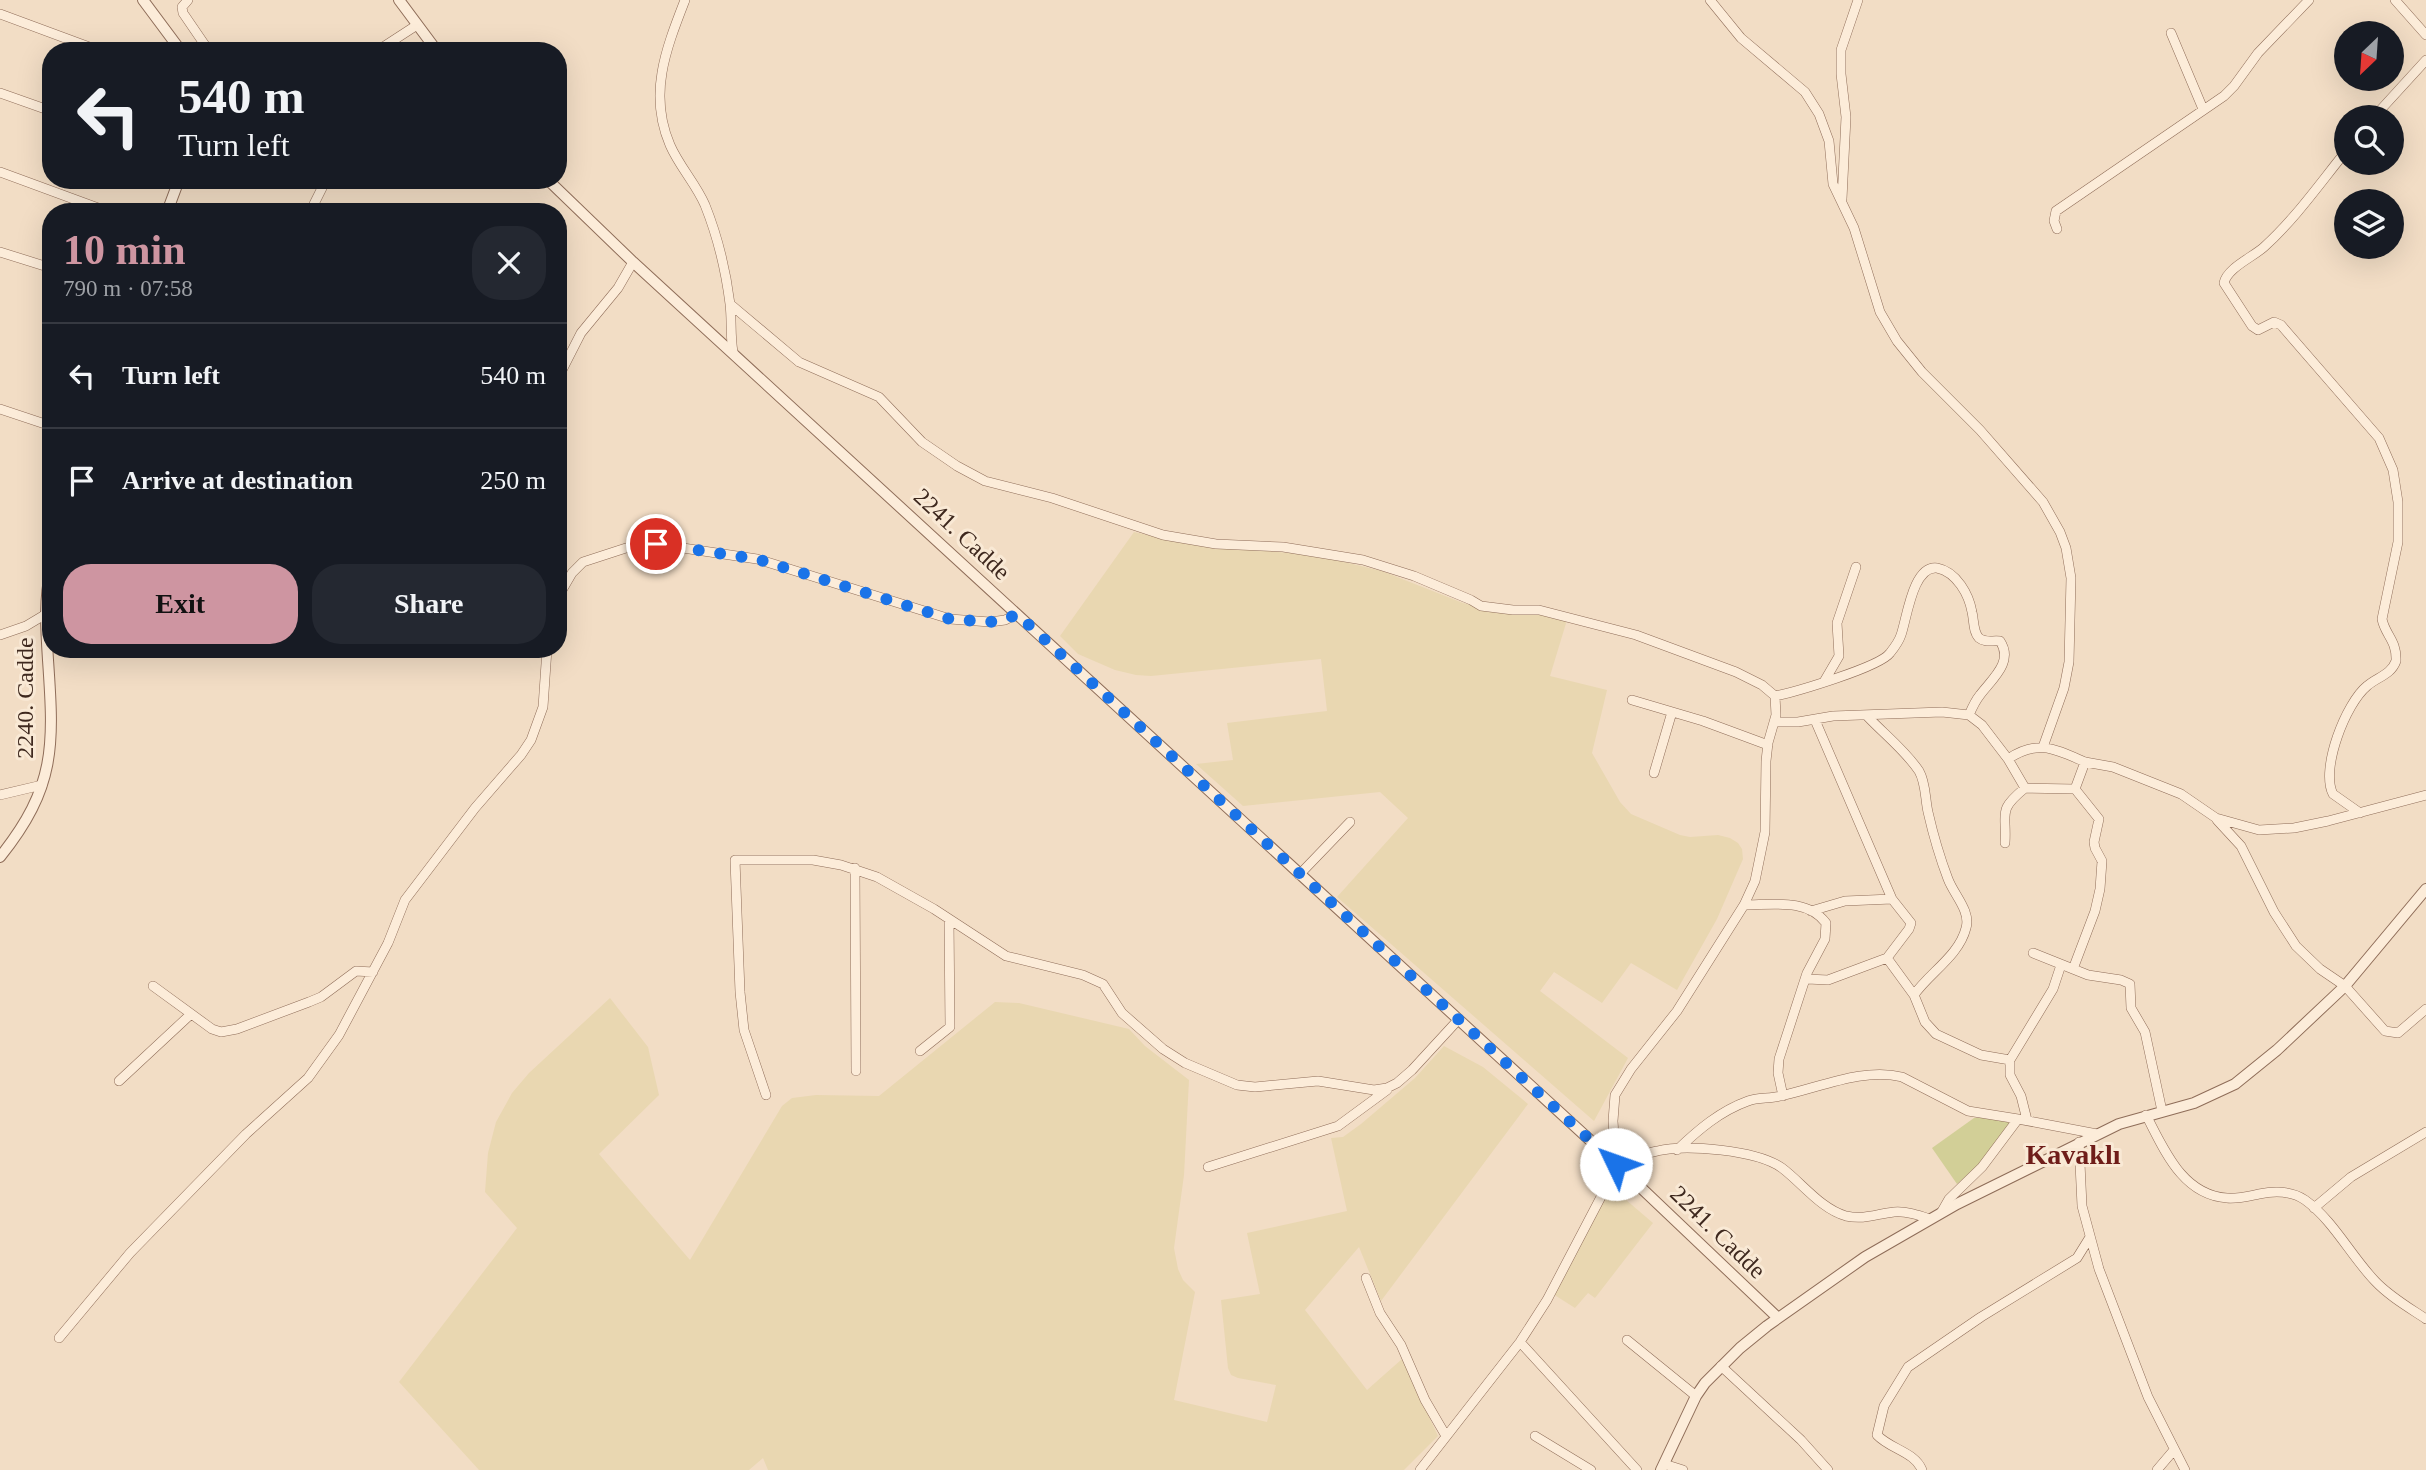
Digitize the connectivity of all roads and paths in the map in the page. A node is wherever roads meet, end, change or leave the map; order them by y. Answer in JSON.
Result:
{"nodes":[{"id":1,"x":143,"y":0,"type":"edge"},
{"id":2,"x":188,"y":0,"type":"edge"},
{"id":3,"x":399,"y":0,"type":"edge"},
{"id":4,"x":684,"y":0,"type":"edge"},
{"id":5,"x":1710,"y":0,"type":"edge"},
{"id":6,"x":1858,"y":0,"type":"edge"},
{"id":7,"x":2309,"y":0,"type":"edge"},
{"id":8,"x":2395,"y":0,"type":"edge"},
{"id":9,"x":0,"y":14,"type":"edge"},
{"id":10,"x":418,"y":25,"type":"junction"},
{"id":11,"x":2171,"y":33,"type":"dead end"},
{"id":12,"x":405,"y":34,"type":"junction"},
{"id":13,"x":2426,"y":35,"type":"edge"},
{"id":14,"x":76,"y":42,"type":"edge"},
{"id":15,"x":174,"y":42,"type":"edge"},
{"id":16,"x":203,"y":42,"type":"edge"},
{"id":17,"x":392,"y":42,"type":"edge"},
{"id":18,"x":400,"y":42,"type":"edge"},
{"id":19,"x":430,"y":42,"type":"edge"},
{"id":20,"x":2426,"y":60,"type":"edge"},
{"id":21,"x":0,"y":93,"type":"edge"},
{"id":22,"x":2385,"y":105,"type":"edge"},
{"id":23,"x":42,"y":108,"type":"edge"},
{"id":24,"x":2203,"y":109,"type":"junction"},
{"id":25,"x":2334,"y":167,"type":"edge"},
{"id":26,"x":0,"y":173,"type":"edge"},
{"id":27,"x":42,"y":188,"type":"edge"},
{"id":28,"x":45,"y":189,"type":"edge"},
{"id":29,"x":557,"y":189,"type":"edge"},
{"id":30,"x":1842,"y":201,"type":"junction"},
{"id":31,"x":84,"y":203,"type":"edge"},
{"id":32,"x":2057,"y":229,"type":"dead end"},
{"id":33,"x":0,"y":252,"type":"edge"},
{"id":34,"x":633,"y":262,"type":"junction"},
{"id":35,"x":42,"y":265,"type":"edge"},
{"id":36,"x":730,"y":304,"type":"junction"},
{"id":37,"x":733,"y":352,"type":"junction"},
{"id":38,"x":567,"y":360,"type":"edge"},
{"id":39,"x":0,"y":409,"type":"edge"},
{"id":40,"x":42,"y":423,"type":"edge"},
{"id":41,"x":1856,"y":567,"type":"dead end"},
{"id":42,"x":567,"y":582,"type":"edge"},
{"id":43,"x":1017,"y":614,"type":"junction"},
{"id":44,"x":42,"y":616,"type":"edge"},
{"id":45,"x":0,"y":635,"type":"edge"},
{"id":46,"x":48,"y":658,"type":"edge"},
{"id":47,"x":546,"y":658,"type":"edge"},
{"id":48,"x":1825,"y":680,"type":"junction"},
{"id":49,"x":1775,"y":696,"type":"junction"},
{"id":50,"x":1632,"y":699,"type":"dead end"},
{"id":51,"x":1672,"y":712,"type":"junction"},
{"id":52,"x":1969,"y":715,"type":"junction"},
{"id":53,"x":1867,"y":716,"type":"junction"},
{"id":54,"x":1815,"y":720,"type":"junction"},
{"id":55,"x":1774,"y":722,"type":"junction"},
{"id":56,"x":1768,"y":746,"type":"junction"},
{"id":57,"x":2043,"y":747,"type":"junction"},
{"id":58,"x":2008,"y":759,"type":"junction"},
{"id":59,"x":2085,"y":762,"type":"junction"},
{"id":60,"x":1654,"y":773,"type":"dead end"},
{"id":61,"x":42,"y":785,"type":"junction"},
{"id":62,"x":2025,"y":788,"type":"junction"},
{"id":63,"x":2075,"y":789,"type":"junction"},
{"id":64,"x":0,"y":795,"type":"edge"},
{"id":65,"x":2426,"y":795,"type":"edge"},
{"id":66,"x":2360,"y":813,"type":"junction"},
{"id":67,"x":2216,"y":818,"type":"junction"},
{"id":68,"x":1350,"y":822,"type":"dead end"},
{"id":69,"x":2005,"y":843,"type":"dead end"},
{"id":70,"x":0,"y":857,"type":"edge"},
{"id":71,"x":855,"y":868,"type":"junction"},
{"id":72,"x":1299,"y":875,"type":"junction"},
{"id":73,"x":2426,"y":889,"type":"edge"},
{"id":74,"x":1892,"y":899,"type":"junction"},
{"id":75,"x":1744,"y":905,"type":"junction"},
{"id":76,"x":1811,"y":911,"type":"junction"},
{"id":77,"x":949,"y":919,"type":"junction"},
{"id":78,"x":2033,"y":953,"type":"dead end"},
{"id":79,"x":1887,"y":958,"type":"junction"},
{"id":80,"x":2061,"y":965,"type":"junction"},
{"id":81,"x":2073,"y":969,"type":"junction"},
{"id":82,"x":373,"y":972,"type":"junction"},
{"id":83,"x":1807,"y":979,"type":"junction"},
{"id":84,"x":153,"y":986,"type":"dead end"},
{"id":85,"x":2345,"y":986,"type":"junction"},
{"id":86,"x":1914,"y":995,"type":"junction"},
{"id":87,"x":2426,"y":1009,"type":"edge"},
{"id":88,"x":191,"y":1014,"type":"junction"},
{"id":89,"x":1458,"y":1020,"type":"junction"},
{"id":90,"x":920,"y":1051,"type":"dead end"},
{"id":91,"x":2010,"y":1060,"type":"junction"},
{"id":92,"x":856,"y":1071,"type":"dead end"},
{"id":93,"x":119,"y":1081,"type":"dead end"},
{"id":94,"x":1392,"y":1086,"type":"junction"},
{"id":95,"x":765,"y":1094,"type":"dead end"},
{"id":96,"x":1783,"y":1096,"type":"junction"},
{"id":97,"x":2162,"y":1111,"type":"junction"},
{"id":98,"x":2146,"y":1115,"type":"junction"},
{"id":99,"x":2023,"y":1119,"type":"junction"},
{"id":100,"x":2426,"y":1132,"type":"edge"},
{"id":101,"x":2097,"y":1134,"type":"junction"},
{"id":102,"x":2079,"y":1142,"type":"junction"},
{"id":103,"x":1677,"y":1150,"type":"junction"},
{"id":104,"x":1616,"y":1164,"type":"junction"},
{"id":105,"x":1208,"y":1167,"type":"dead end"},
{"id":106,"x":2314,"y":1209,"type":"junction"},
{"id":107,"x":1941,"y":1213,"type":"junction"},
{"id":108,"x":1930,"y":1219,"type":"junction"},
{"id":109,"x":2090,"y":1237,"type":"junction"},
{"id":110,"x":1366,"y":1278,"type":"dead end"},
{"id":111,"x":1778,"y":1318,"type":"junction"},
{"id":112,"x":2426,"y":1319,"type":"edge"},
{"id":113,"x":59,"y":1338,"type":"dead end"},
{"id":114,"x":1627,"y":1340,"type":"dead end"},
{"id":115,"x":1520,"y":1342,"type":"junction"},
{"id":116,"x":1721,"y":1366,"type":"junction"},
{"id":117,"x":1696,"y":1396,"type":"junction"},
{"id":118,"x":1446,"y":1436,"type":"junction"},
{"id":119,"x":1535,"y":1436,"type":"dead end"},
{"id":120,"x":2174,"y":1450,"type":"junction"},
{"id":121,"x":1662,"y":1467,"type":"edge"},
{"id":122,"x":1420,"y":1470,"type":"edge"},
{"id":123,"x":1591,"y":1470,"type":"edge"},
{"id":124,"x":1637,"y":1470,"type":"edge"},
{"id":125,"x":1683,"y":1470,"type":"edge"},
{"id":126,"x":1828,"y":1470,"type":"edge"},
{"id":127,"x":1922,"y":1470,"type":"edge"},
{"id":128,"x":2157,"y":1470,"type":"edge"},
{"id":129,"x":2185,"y":1470,"type":"edge"}],
"edges":[{"from":1,"to":15,"type":"street"},
{"from":2,"to":16,"type":"street"},
{"from":3,"to":10,"type":"street"},
{"from":4,"to":36,"type":"street"},
{"from":5,"to":30,"type":"street"},
{"from":6,"to":30,"type":"street"},
{"from":7,"to":24,"type":"street"},
{"from":8,"to":13,"type":"street"},
{"from":9,"to":14,"type":"street"},
{"from":10,"to":12,"type":"street"},
{"from":10,"to":19,"type":"street"},
{"from":11,"to":24,"type":"street"},
{"from":12,"to":17,"type":"street"},
{"from":12,"to":18,"type":"street"},
{"from":20,"to":22,"type":"street"},
{"from":21,"to":23,"type":"street"},
{"from":24,"to":32,"type":"street"},
{"from":25,"to":66,"type":"street"},
{"from":26,"to":27,"type":"street"},
{"from":28,"to":31,"type":"street"},
{"from":29,"to":34,"type":"street","name":"2241. Cadde"},
{"from":30,"to":57,"type":"street"},
{"from":33,"to":35,"type":"street"},
{"from":34,"to":37,"type":"street","name":"2241. Cadde"},
{"from":34,"to":38,"type":"street"},
{"from":36,"to":37,"type":"street"},
{"from":36,"to":49,"type":"street"},
{"from":37,"to":43,"type":"street","name":"2241. Cadde"},
{"from":39,"to":40,"type":"street"},
{"from":41,"to":48,"type":"street"},
{"from":42,"to":43,"type":"street"},
{"from":43,"to":72,"type":"street","name":"2241. Cadde"},
{"from":44,"to":45,"type":"street"},
{"from":46,"to":61,"type":"street","name":"2240. Cadde"},
{"from":47,"to":82,"type":"street"},
{"from":48,"to":49,"type":"street"},
{"from":48,"to":52,"type":"street"},
{"from":49,"to":55,"type":"street"},
{"from":50,"to":51,"type":"street"},
{"from":51,"to":56,"type":"street"},
{"from":51,"to":60,"type":"street"},
{"from":52,"to":53,"type":"street"},
{"from":52,"to":58,"type":"street"},
{"from":53,"to":54,"type":"street"},
{"from":53,"to":86,"type":"street"},
{"from":54,"to":55,"type":"street"},
{"from":54,"to":74,"type":"street"},
{"from":55,"to":56,"type":"street"},
{"from":56,"to":75,"type":"street"},
{"from":57,"to":58,"type":"street"},
{"from":57,"to":59,"type":"street"},
{"from":58,"to":62,"type":"street"},
{"from":59,"to":63,"type":"street"},
{"from":59,"to":67,"type":"street"},
{"from":61,"to":64,"type":"street"},
{"from":61,"to":70,"type":"street","name":"2240. Cadde"},
{"from":62,"to":63,"type":"street"},
{"from":62,"to":69,"type":"street"},
{"from":63,"to":81,"type":"street"},
{"from":65,"to":66,"type":"street"},
{"from":66,"to":67,"type":"street"},
{"from":67,"to":85,"type":"street"},
{"from":68,"to":72,"type":"street"},
{"from":71,"to":77,"type":"street"},
{"from":71,"to":92,"type":"street"},
{"from":71,"to":95,"type":"street"},
{"from":72,"to":89,"type":"street","name":"2241. Cadde"},
{"from":73,"to":85,"type":"street"},
{"from":74,"to":76,"type":"street"},
{"from":74,"to":79,"type":"street"},
{"from":75,"to":76,"type":"street"},
{"from":75,"to":104,"type":"street"},
{"from":76,"to":83,"type":"street"},
{"from":77,"to":90,"type":"street"},
{"from":77,"to":94,"type":"street"},
{"from":78,"to":80,"type":"street"},
{"from":79,"to":83,"type":"street"},
{"from":79,"to":86,"type":"street"},
{"from":80,"to":81,"type":"street"},
{"from":80,"to":91,"type":"street"},
{"from":81,"to":97,"type":"street"},
{"from":82,"to":88,"type":"street"},
{"from":82,"to":113,"type":"street"},
{"from":83,"to":96,"type":"street"},
{"from":84,"to":88,"type":"street"},
{"from":85,"to":87,"type":"street"},
{"from":85,"to":97,"type":"street"},
{"from":86,"to":91,"type":"street"},
{"from":88,"to":93,"type":"street"},
{"from":89,"to":94,"type":"street"},
{"from":89,"to":104,"type":"street","name":"2241. Cadde"},
{"from":91,"to":99,"type":"street"},
{"from":94,"to":105,"type":"street"},
{"from":96,"to":99,"type":"street"},
{"from":96,"to":103,"type":"street"},
{"from":97,"to":98,"type":"street"},
{"from":98,"to":101,"type":"street"},
{"from":98,"to":106,"type":"street"},
{"from":99,"to":101,"type":"street"},
{"from":99,"to":107,"type":"street"},
{"from":100,"to":106,"type":"street"},
{"from":101,"to":102,"type":"street"},
{"from":102,"to":107,"type":"street"},
{"from":102,"to":109,"type":"street"},
{"from":103,"to":104,"type":"street"},
{"from":103,"to":108,"type":"street"},
{"from":104,"to":111,"type":"street","name":"2241. Cadde"},
{"from":104,"to":115,"type":"street"},
{"from":106,"to":112,"type":"street"},
{"from":107,"to":108,"type":"street"},
{"from":108,"to":111,"type":"street"},
{"from":109,"to":120,"type":"street"},
{"from":109,"to":127,"type":"street"},
{"from":110,"to":118,"type":"street"},
{"from":111,"to":116,"type":"street"},
{"from":114,"to":117,"type":"street"},
{"from":115,"to":118,"type":"street"},
{"from":115,"to":124,"type":"street"},
{"from":116,"to":117,"type":"street"},
{"from":116,"to":126,"type":"street"},
{"from":117,"to":121,"type":"street"},
{"from":118,"to":122,"type":"street"},
{"from":119,"to":123,"type":"street"},
{"from":120,"to":128,"type":"street"},
{"from":120,"to":129,"type":"street"},
{"from":121,"to":125,"type":"street"}]}
